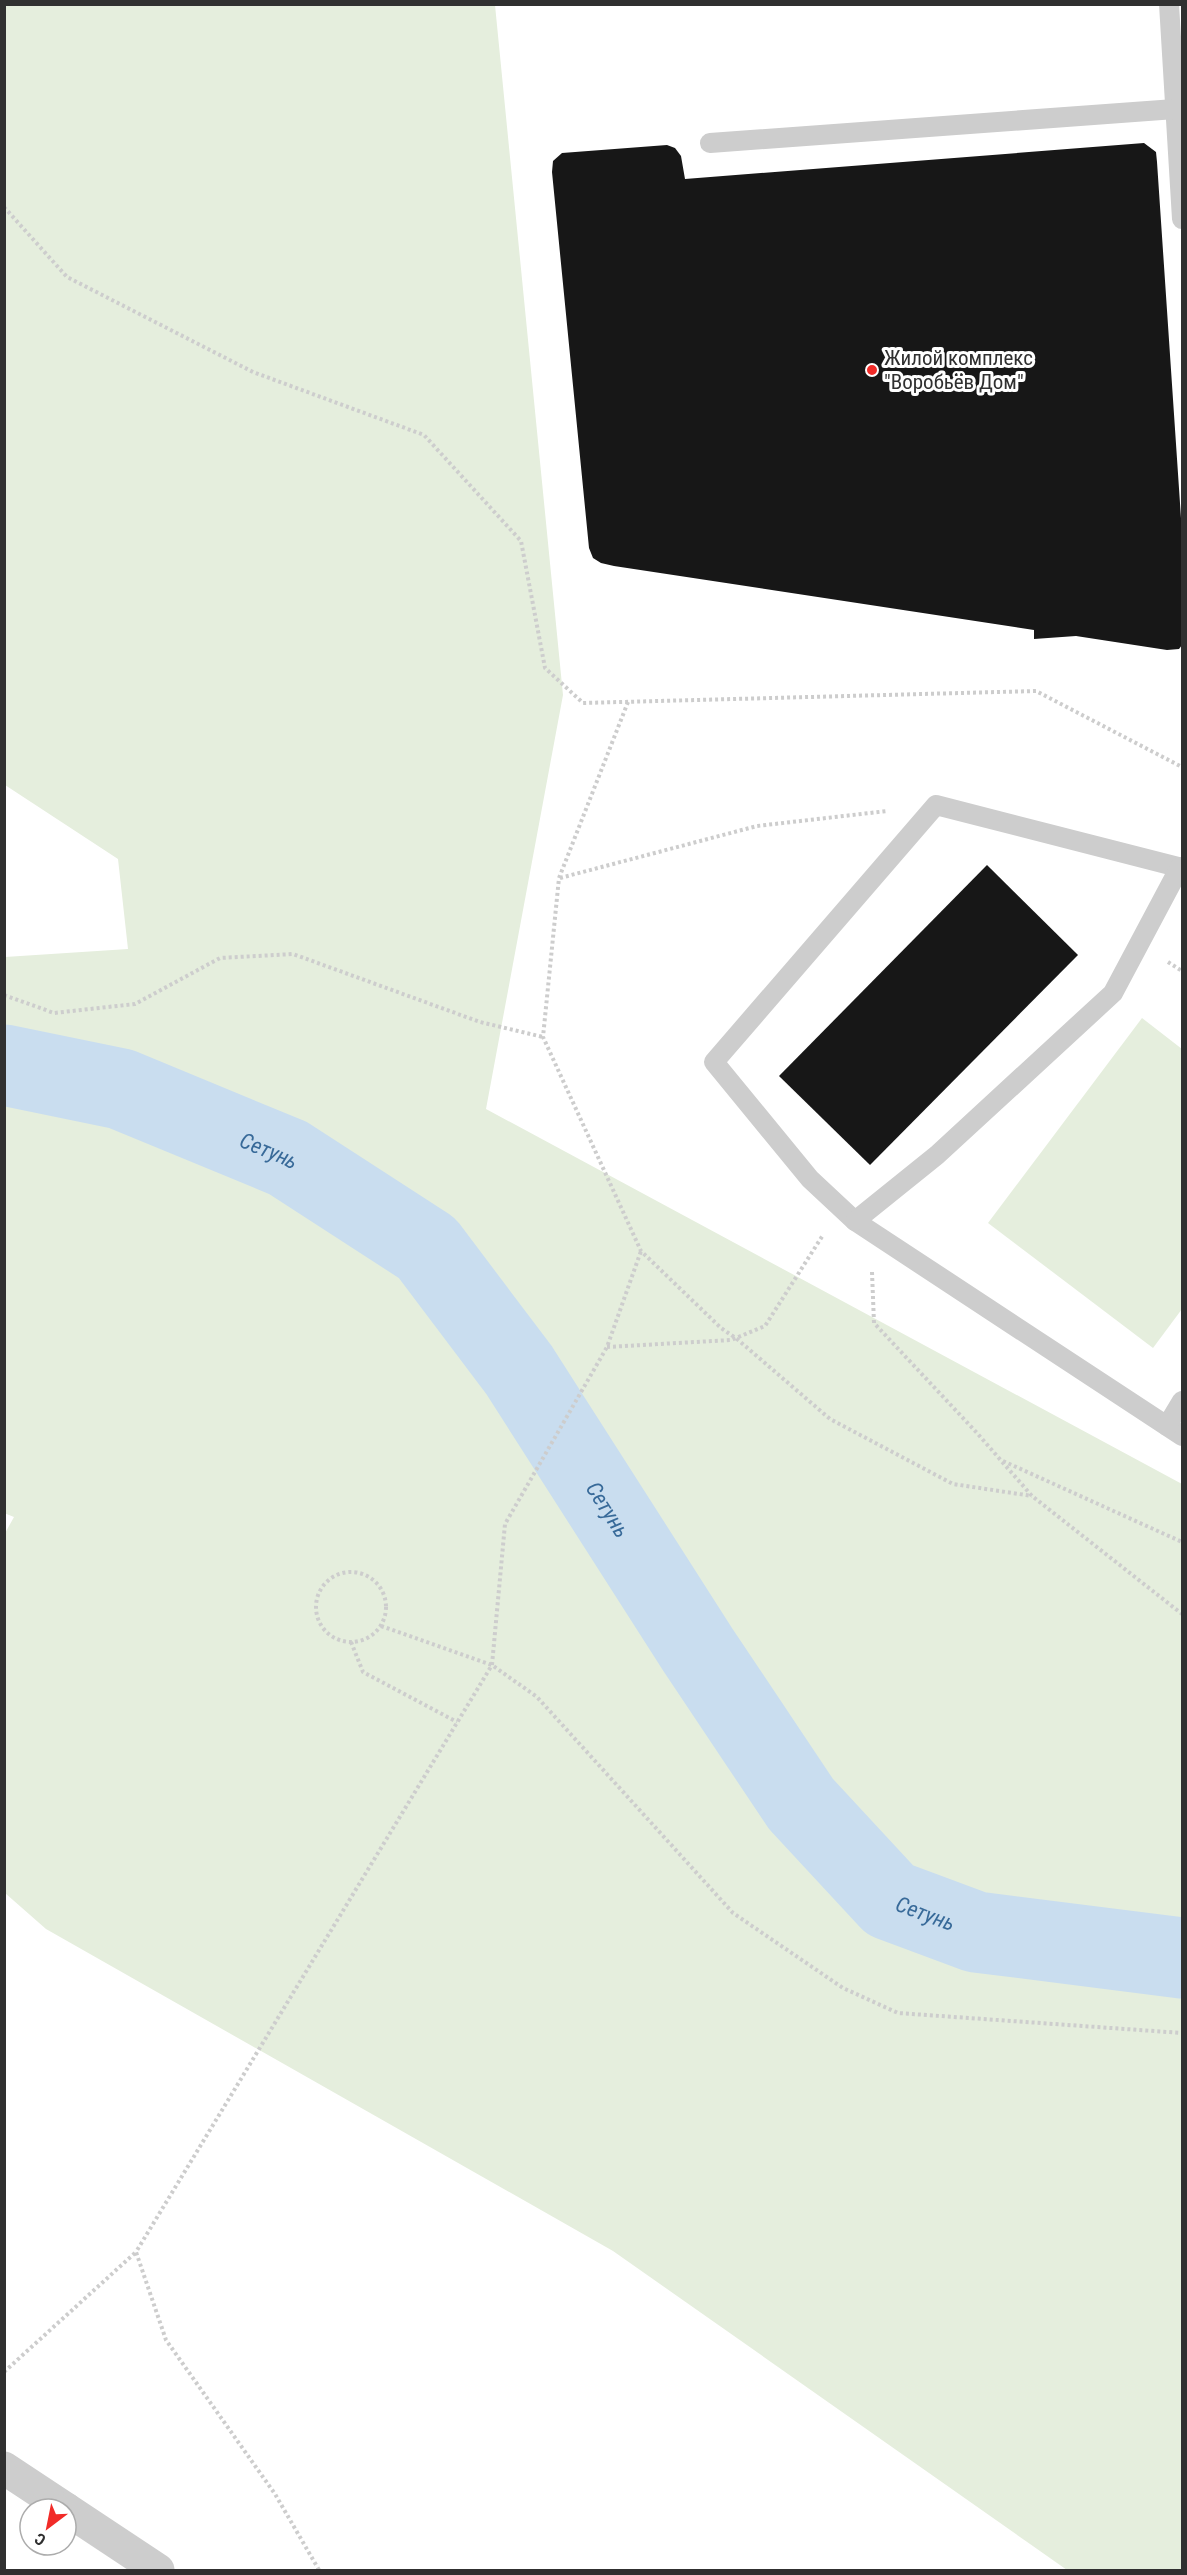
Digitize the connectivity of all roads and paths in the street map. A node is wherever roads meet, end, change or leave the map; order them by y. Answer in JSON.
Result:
{"nodes":[{"id":1,"x":1169,"y":4,"type":"edge"},
{"id":2,"x":1174,"y":109,"type":"junction"},
{"id":3,"x":710,"y":144,"type":"dead end"},
{"id":4,"x":4,"y":207,"type":"edge"},
{"id":5,"x":1182,"y":219,"type":"edge"},
{"id":6,"x":628,"y":702,"type":"junction"},
{"id":7,"x":1182,"y":767,"type":"edge"},
{"id":8,"x":936,"y":804,"type":"junction"},
{"id":9,"x":1181,"y":868,"type":"edge"},
{"id":10,"x":559,"y":878,"type":"junction"},
{"id":11,"x":4,"y":995,"type":"edge"},
{"id":12,"x":543,"y":1037,"type":"junction"},
{"id":13,"x":840,"y":1208,"type":"junction"},
{"id":14,"x":862,"y":1227,"type":"junction"},
{"id":15,"x":641,"y":1251,"type":"junction"},
{"id":16,"x":737,"y":1339,"type":"junction"},
{"id":17,"x":607,"y":1347,"type":"junction"},
{"id":18,"x":1182,"y":1401,"type":"edge"},
{"id":19,"x":1175,"y":1431,"type":"edge"},
{"id":20,"x":999,"y":1459,"type":"junction"},
{"id":21,"x":1032,"y":1496,"type":"junction"},
{"id":22,"x":1182,"y":1542,"type":"edge"},
{"id":23,"x":1182,"y":1614,"type":"edge"},
{"id":24,"x":381,"y":1626,"type":"junction"},
{"id":25,"x":351,"y":1642,"type":"junction"},
{"id":26,"x":492,"y":1665,"type":"junction"},
{"id":27,"x":457,"y":1722,"type":"junction"},
{"id":28,"x":1182,"y":2033,"type":"edge"},
{"id":29,"x":136,"y":2252,"type":"junction"},
{"id":30,"x":4,"y":2372,"type":"edge"},
{"id":31,"x":4,"y":2468,"type":"edge"},
{"id":32,"x":48,"y":2497,"type":"edge"},
{"id":33,"x":78,"y":2517,"type":"edge"},
{"id":34,"x":158,"y":2571,"type":"edge"},
{"id":35,"x":319,"y":2571,"type":"edge"}],
"edges":[{"from":1,"to":2,"type":"lane"},
{"from":2,"to":3,"type":"lane"},
{"from":2,"to":5,"type":"lane"},
{"from":4,"to":6,"type":"path"},
{"from":6,"to":7,"type":"path"},
{"from":6,"to":10,"type":"path"},
{"from":8,"to":9,"type":"lane"},
{"from":8,"to":10,"type":"path"},
{"from":8,"to":13,"type":"lane"},
{"from":9,"to":14,"type":"lane"},
{"from":10,"to":12,"type":"path"},
{"from":11,"to":12,"type":"path"},
{"from":12,"to":15,"type":"path"},
{"from":13,"to":14,"type":"lane"},
{"from":13,"to":16,"type":"path"},
{"from":14,"to":19,"type":"lane"},
{"from":14,"to":20,"type":"path"},
{"from":15,"to":16,"type":"path"},
{"from":15,"to":17,"type":"path"},
{"from":16,"to":17,"type":"path"},
{"from":16,"to":21,"type":"path"},
{"from":17,"to":26,"type":"path"},
{"from":18,"to":19,"type":"lane"},
{"from":20,"to":21,"type":"path"},
{"from":20,"to":22,"type":"path"},
{"from":21,"to":23,"type":"path"},
{"from":24,"to":25,"type":"path"},
{"from":24,"to":25,"type":"path"},
{"from":24,"to":26,"type":"path"},
{"from":25,"to":27,"type":"path"},
{"from":26,"to":27,"type":"path"},
{"from":26,"to":28,"type":"path"},
{"from":27,"to":29,"type":"path"},
{"from":29,"to":30,"type":"path"},
{"from":29,"to":35,"type":"path"},
{"from":31,"to":32,"type":"street"},
{"from":33,"to":34,"type":"street"}]}
